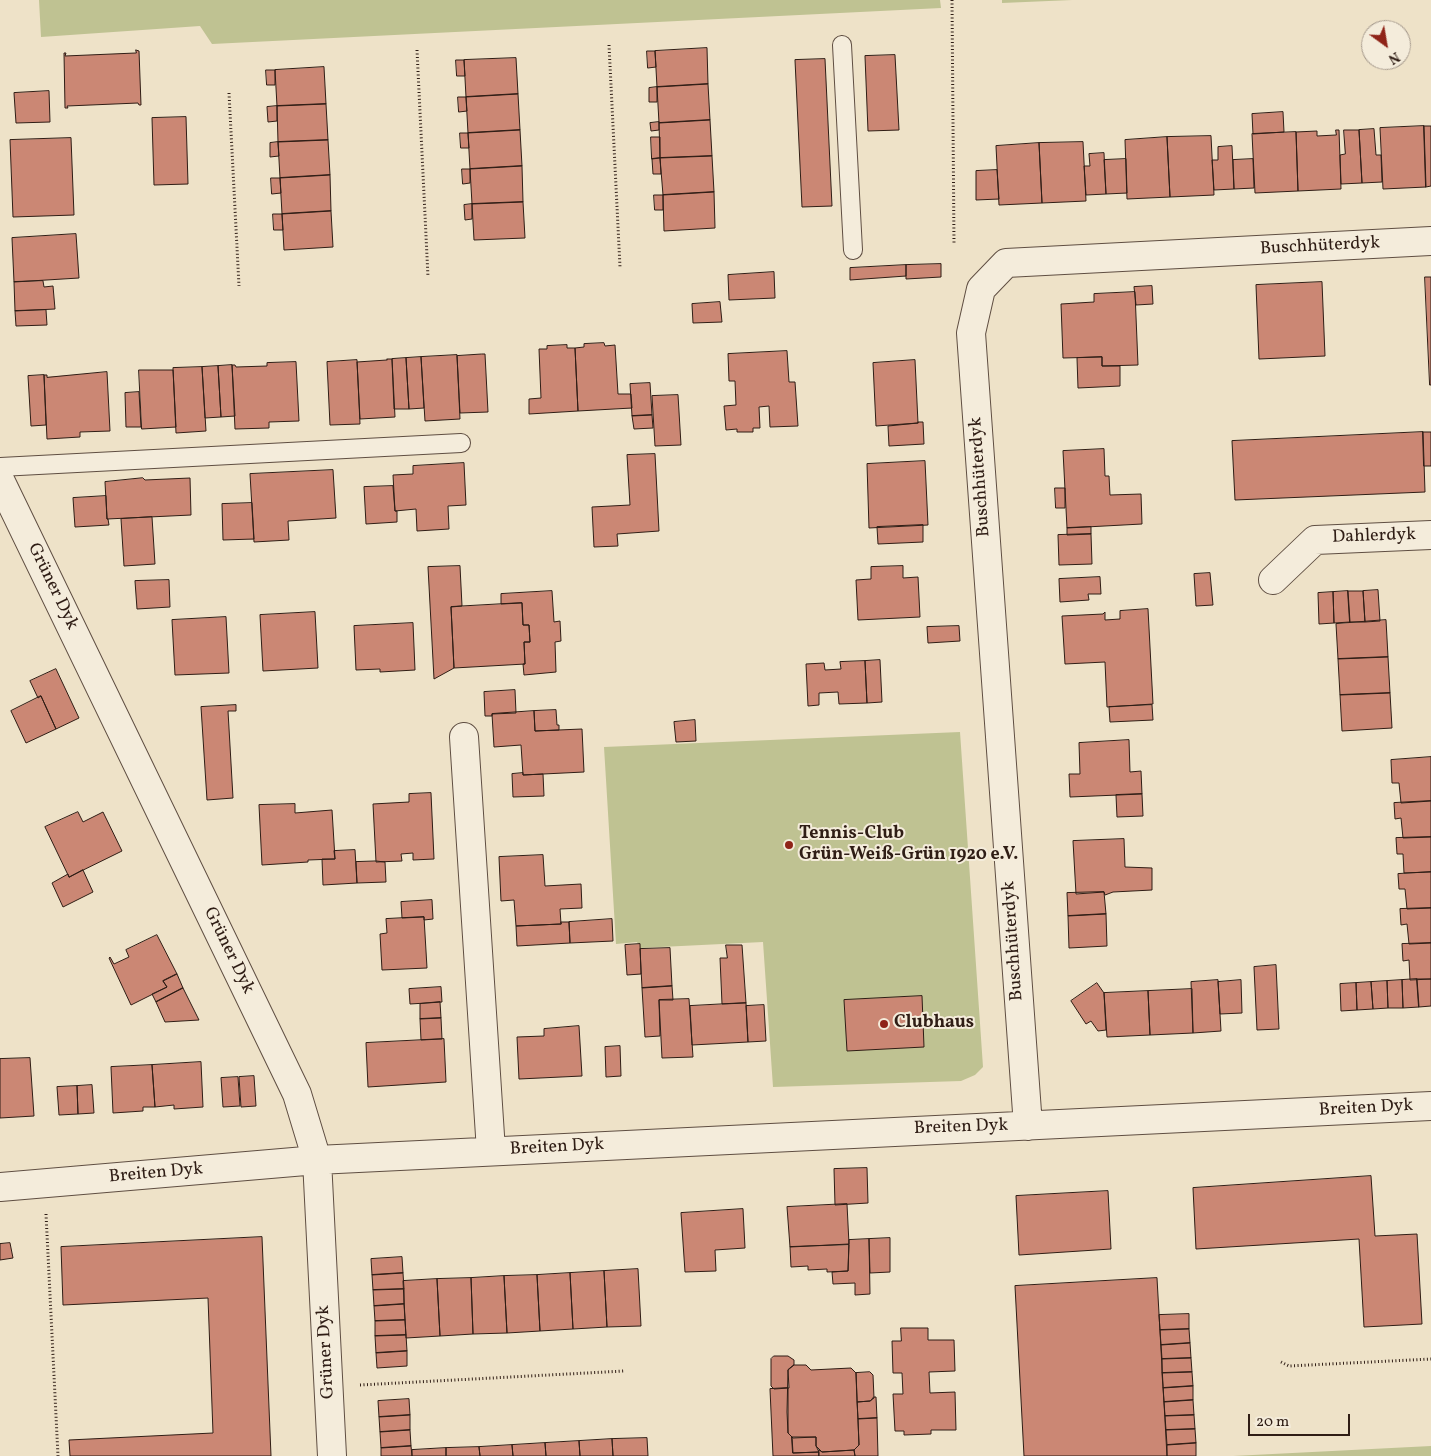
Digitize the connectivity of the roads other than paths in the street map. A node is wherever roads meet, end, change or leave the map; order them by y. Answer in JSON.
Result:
{"nodes":[{"id":1,"x":842,"y":45,"type":"dead end"},
{"id":2,"x":1431,"y":241,"type":"edge"},
{"id":3,"x":853,"y":250,"type":"dead end"},
{"id":4,"x":461,"y":443,"type":"dead end"},
{"id":5,"x":0,"y":468,"type":"edge"},
{"id":6,"x":0,"y":480,"type":"edge"},
{"id":7,"x":1431,"y":535,"type":"edge"},
{"id":8,"x":1273,"y":580,"type":"dead end"},
{"id":9,"x":464,"y":737,"type":"dead end"},
{"id":10,"x":1431,"y":1106,"type":"edge"},
{"id":11,"x":1028,"y":1126,"type":"junction"},
{"id":12,"x":491,"y":1151,"type":"junction"},
{"id":13,"x":317,"y":1160,"type":"junction"},
{"id":14,"x":0,"y":1187,"type":"edge"},
{"id":15,"x":332,"y":1456,"type":"edge"}],
"edges":[{"from":1,"to":3,"type":"lane"},
{"from":2,"to":11,"type":"street","name":"Buschhüterdyk"},
{"from":4,"to":5,"type":"lane"},
{"from":6,"to":13,"type":"street","name":"Grüner Dyk"},
{"from":7,"to":8,"type":"street","name":"Dahlerdyk"},
{"from":9,"to":12,"type":"street","name":"Breiten Dyk"},
{"from":10,"to":11,"type":"street","name":"Breiten Dyk"},
{"from":11,"to":12,"type":"street","name":"Breiten Dyk"},
{"from":12,"to":13,"type":"street","name":"Breiten Dyk"},
{"from":13,"to":14,"type":"street","name":"Breiten Dyk"},
{"from":13,"to":15,"type":"street","name":"Grüner Dyk"}]}
